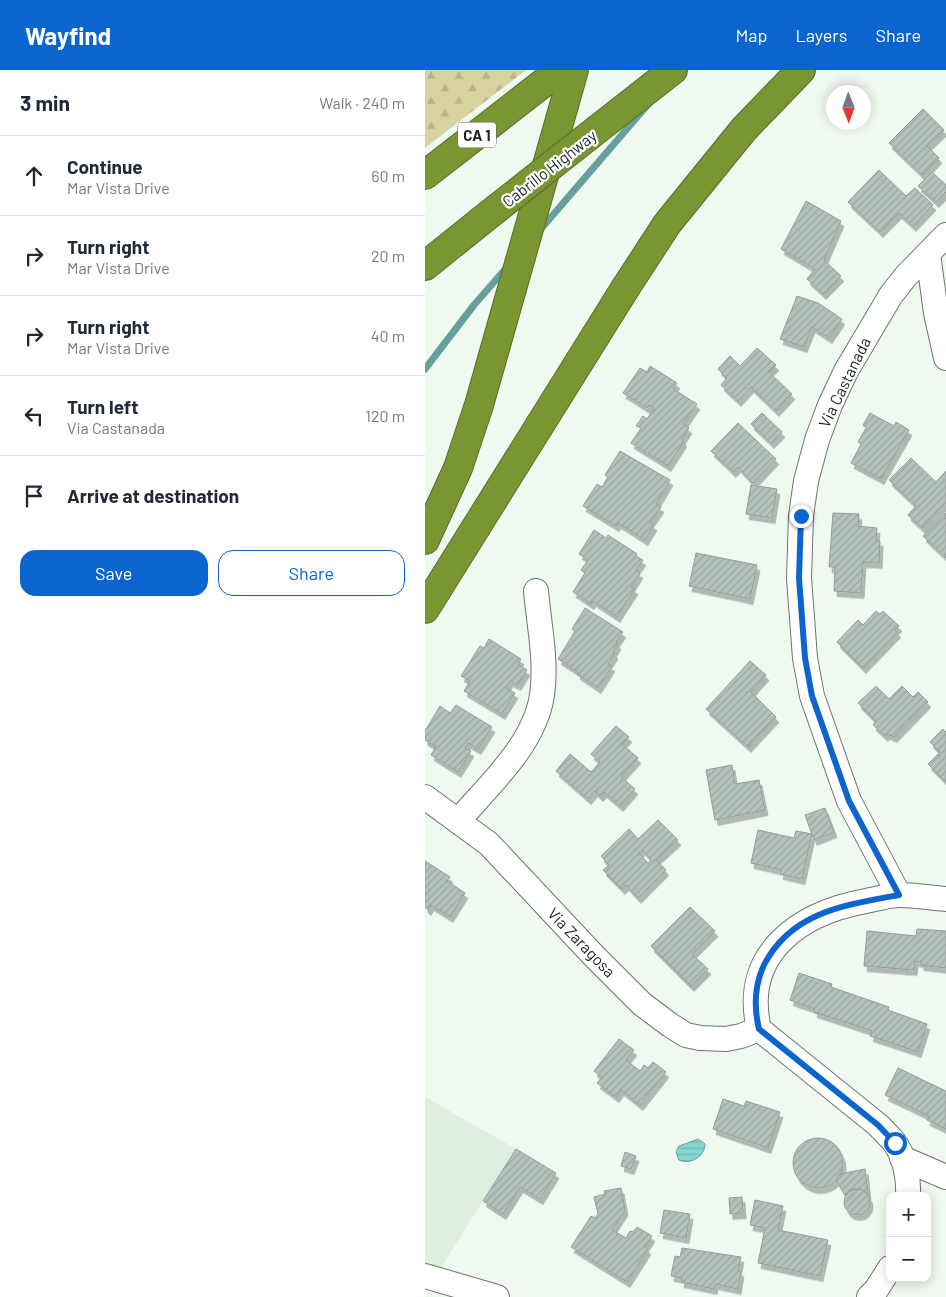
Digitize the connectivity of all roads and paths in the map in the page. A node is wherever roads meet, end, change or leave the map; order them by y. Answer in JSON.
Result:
{"nodes":[{"id":1,"x":560,"y":70,"type":"edge"},
{"id":2,"x":575,"y":70,"type":"edge"},
{"id":3,"x":673,"y":70,"type":"edge"},
{"id":4,"x":801,"y":70,"type":"edge"},
{"id":5,"x":425,"y":175,"type":"edge"},
{"id":6,"x":946,"y":235,"type":"edge"},
{"id":7,"x":928,"y":254,"type":"junction"},
{"id":8,"x":425,"y":266,"type":"edge"},
{"id":9,"x":946,"y":358,"type":"edge"},
{"id":10,"x":425,"y":540,"type":"edge"},
{"id":11,"x":536,"y":591,"type":"dead end"},
{"id":12,"x":425,"y":608,"type":"edge"},
{"id":13,"x":425,"y":797,"type":"edge"},
{"id":14,"x":458,"y":821,"type":"junction"},
{"id":15,"x":899,"y":895,"type":"junction"},
{"id":16,"x":946,"y":899,"type":"edge"},
{"id":17,"x":759,"y":1029,"type":"junction"},
{"id":18,"x":902,"y":1158,"type":"junction"},
{"id":19,"x":946,"y":1177,"type":"edge"},
{"id":20,"x":908,"y":1192,"type":"edge"},
{"id":21,"x":886,"y":1274,"type":"edge"},
{"id":22,"x":425,"y":1276,"type":"edge"},
{"id":23,"x":497,"y":1297,"type":"edge"},
{"id":24,"x":869,"y":1297,"type":"edge"}],
"edges":[{"from":1,"to":5,"type":"highway","number":"CA 1"},
{"from":2,"to":10,"type":"highway"},
{"from":3,"to":8,"type":"highway","name":"Cabrillo Highway","bridge":true},
{"from":4,"to":12,"type":"highway"},
{"from":6,"to":7,"type":"street","name":"Via Castanada"},
{"from":7,"to":9,"type":"street"},
{"from":7,"to":15,"type":"street","name":"Via Castanada"},
{"from":11,"to":14,"type":"street"},
{"from":13,"to":14,"type":"street","name":"Via Zaragosa"},
{"from":14,"to":17,"type":"street","name":"Via Zaragosa"},
{"from":15,"to":16,"type":"street"},
{"from":15,"to":17,"type":"street"},
{"from":17,"to":18,"type":"street"},
{"from":18,"to":19,"type":"street"},
{"from":18,"to":20,"type":"street"},
{"from":21,"to":24,"type":"street"},
{"from":22,"to":23,"type":"street"}]}
